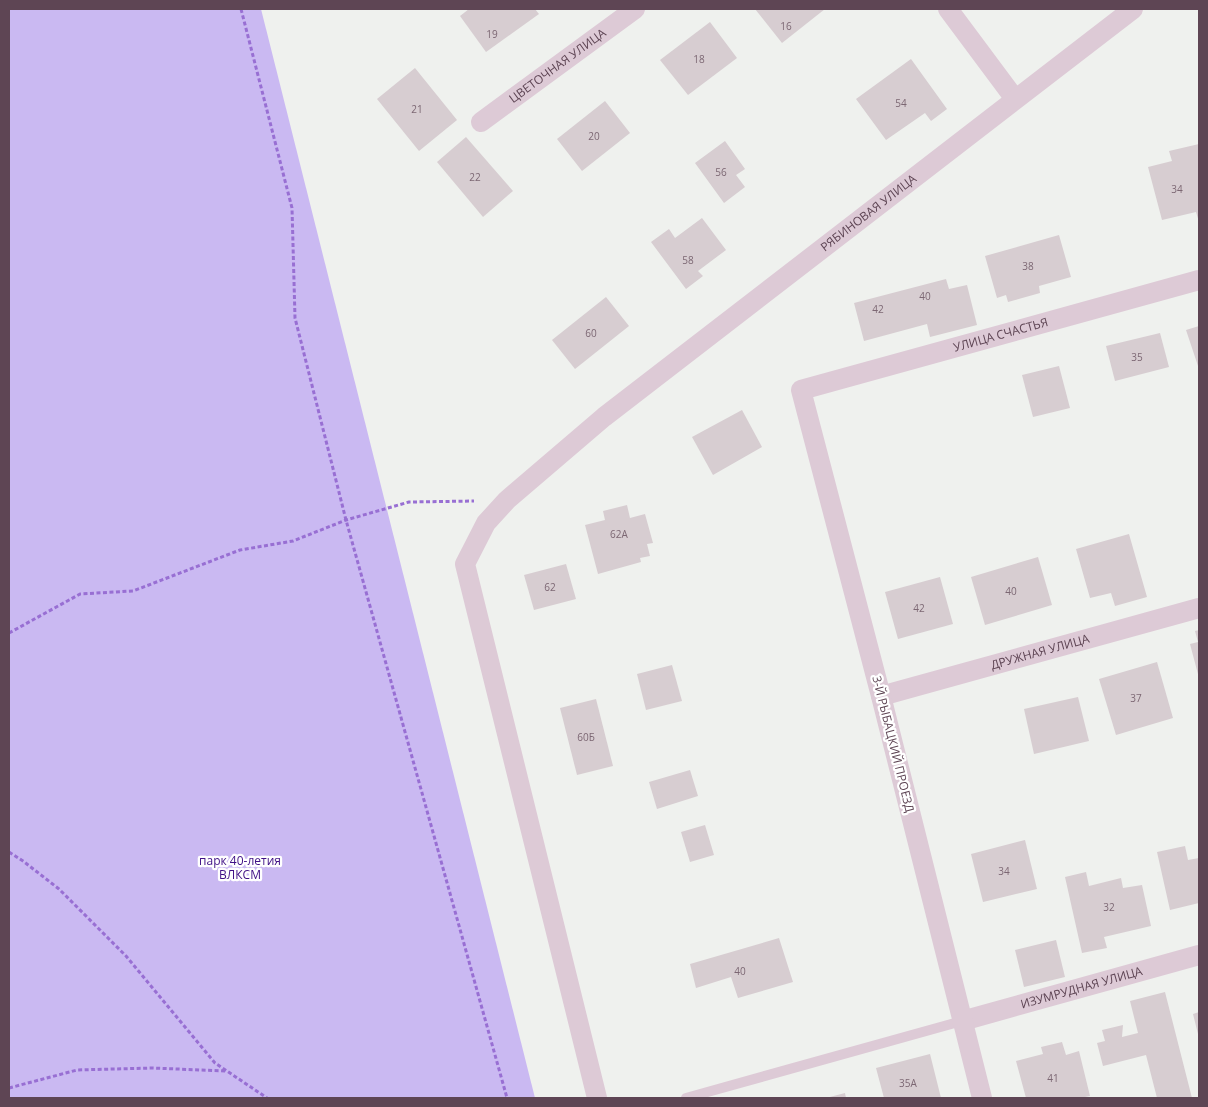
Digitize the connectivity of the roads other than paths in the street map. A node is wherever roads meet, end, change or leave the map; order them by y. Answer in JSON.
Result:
{"nodes":[{"id":1,"x":635,"y":9,"type":"edge"},
{"id":2,"x":948,"y":9,"type":"edge"},
{"id":3,"x":1133,"y":9,"type":"edge"},
{"id":4,"x":1016,"y":99,"type":"junction"},
{"id":5,"x":481,"y":122,"type":"dead end"},
{"id":6,"x":1199,"y":280,"type":"edge"},
{"id":7,"x":801,"y":390,"type":"joint"},
{"id":8,"x":1199,"y":608,"type":"edge"},
{"id":9,"x":881,"y":696,"type":"junction"},
{"id":10,"x":1199,"y":955,"type":"edge"},
{"id":11,"x":962,"y":1021,"type":"junction"},
{"id":12,"x":597,"y":1098,"type":"edge"},
{"id":13,"x":686,"y":1098,"type":"edge"},
{"id":14,"x":982,"y":1098,"type":"edge"}],
"edges":[{"from":1,"to":5,"type":"street","name":"ЦВЕТОЧНАЯ УЛИЦА"},
{"from":2,"to":4,"type":"street"},
{"from":3,"to":4,"type":"street","name":"РЯБИНОВАЯ УЛИЦА"},
{"from":4,"to":12,"type":"street","name":"РЯБИНОВАЯ УЛИЦА"},
{"from":6,"to":7,"type":"street","name":"УЛИЦА СЧАСТЬЯ"},
{"from":7,"to":9,"type":"street","name":"3-Й РЫБАЦКИЙ ПРОЕЗД"},
{"from":8,"to":9,"type":"street","name":"ДРУЖНАЯ УЛИЦА"},
{"from":9,"to":11,"type":"street","name":"3-Й РЫБАЦКИЙ ПРОЕЗД"},
{"from":10,"to":11,"type":"street","name":"ИЗУМРУДНАЯ УЛИЦА"},
{"from":11,"to":13,"type":"lane"},
{"from":11,"to":14,"type":"street","name":"3-Й РЫБАЦКИЙ ПРОЕЗД"}]}
